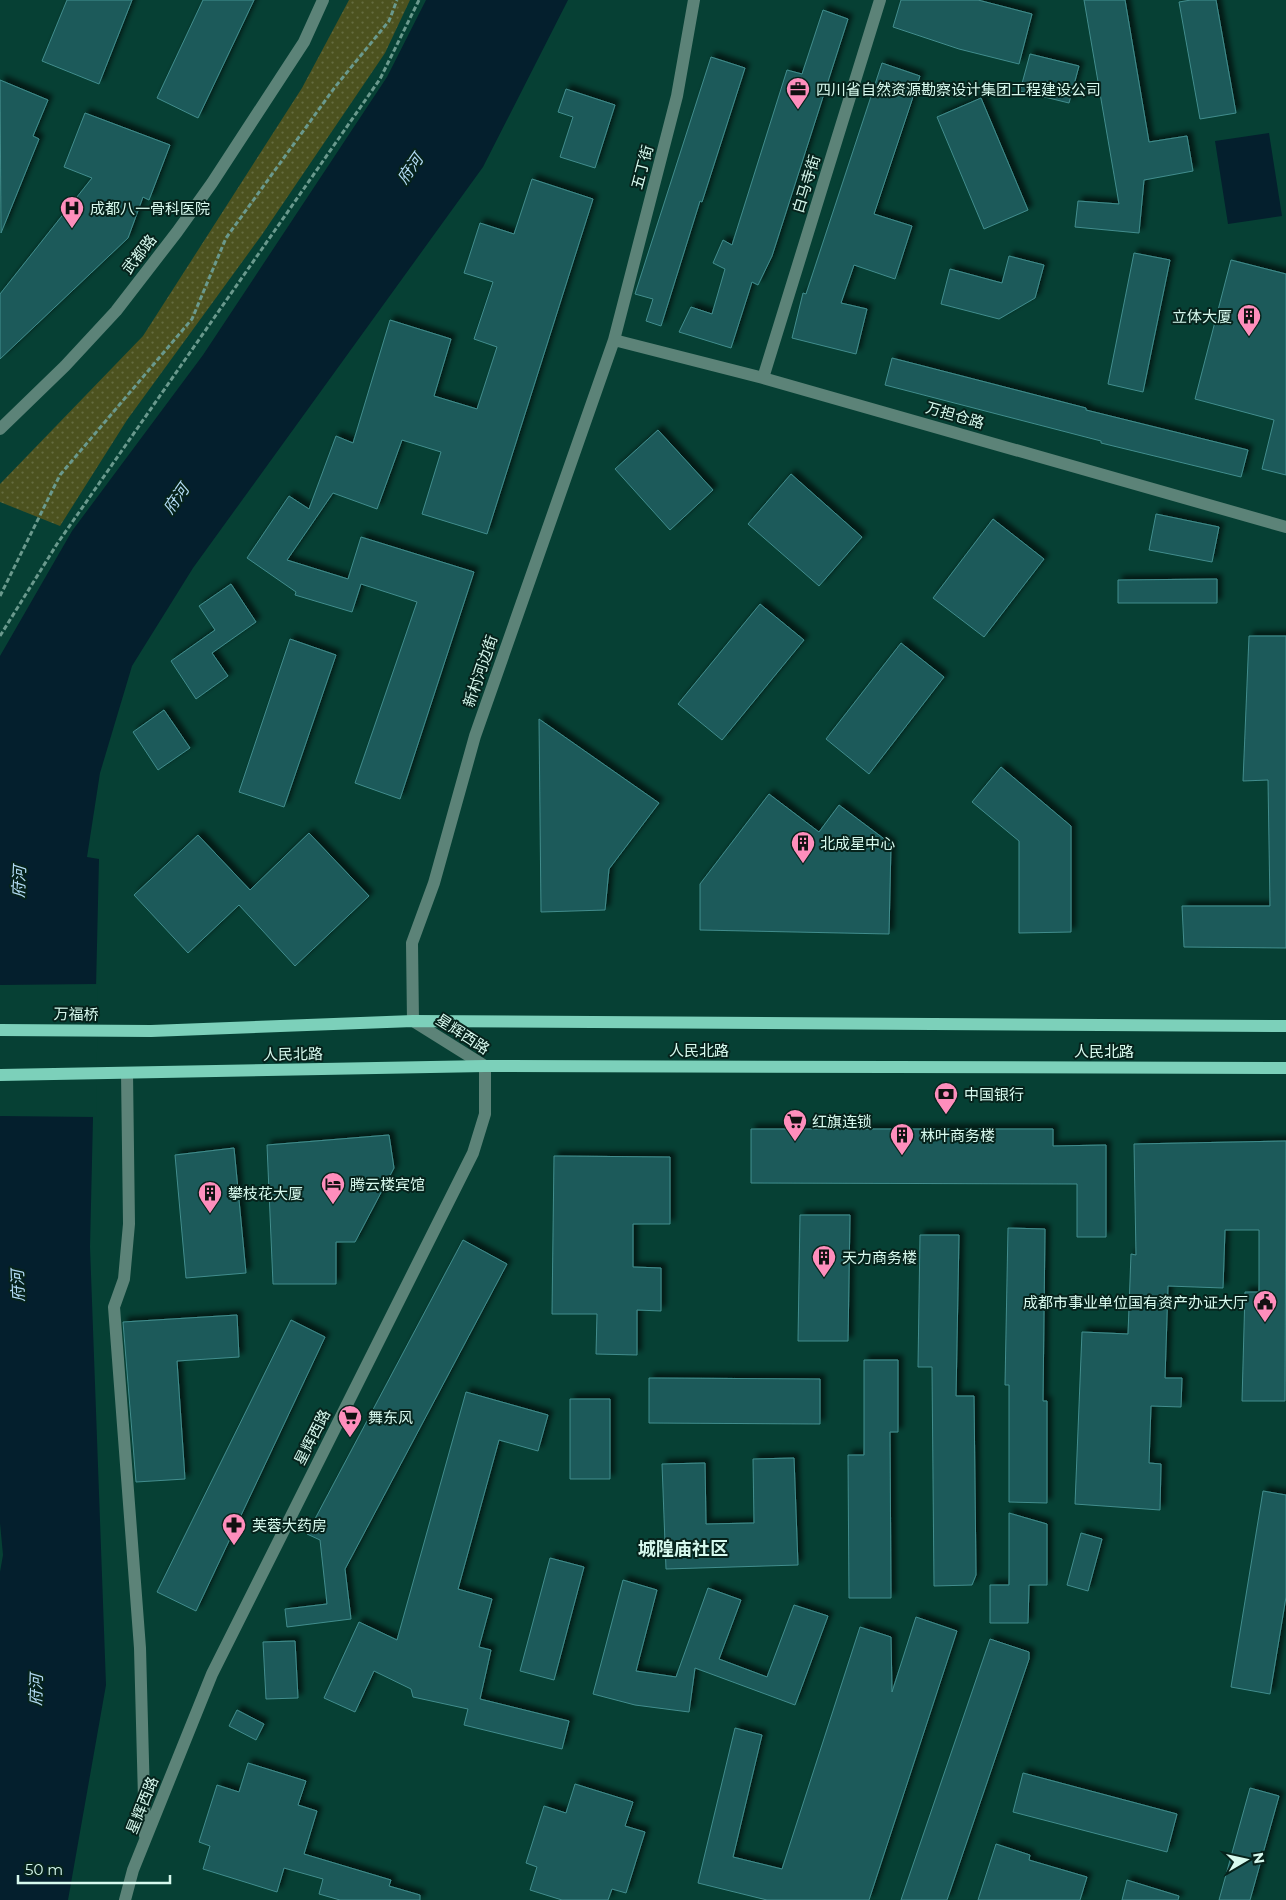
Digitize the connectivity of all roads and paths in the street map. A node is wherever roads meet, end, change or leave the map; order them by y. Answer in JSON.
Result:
{"nodes":[{"id":1,"x":323,"y":0,"type":"edge"},
{"id":2,"x":397,"y":0,"type":"edge"},
{"id":3,"x":419,"y":0,"type":"edge"},
{"id":4,"x":694,"y":0,"type":"edge"},
{"id":5,"x":880,"y":0,"type":"edge"},
{"id":6,"x":614,"y":340,"type":"junction"},
{"id":7,"x":763,"y":378,"type":"junction"},
{"id":8,"x":0,"y":429,"type":"edge"},
{"id":9,"x":1286,"y":526,"type":"edge"},
{"id":10,"x":0,"y":596,"type":"edge"},
{"id":11,"x":0,"y":636,"type":"edge"},
{"id":12,"x":413,"y":1021,"type":"junction"},
{"id":13,"x":1286,"y":1026,"type":"edge"},
{"id":14,"x":0,"y":1030,"type":"edge"},
{"id":15,"x":151,"y":1031,"type":"joint"},
{"id":16,"x":485,"y":1066,"type":"junction"},
{"id":17,"x":1286,"y":1068,"type":"edge"},
{"id":18,"x":128,"y":1073,"type":"junction"},
{"id":19,"x":0,"y":1075,"type":"edge"},
{"id":20,"x":145,"y":1841,"type":"junction"},
{"id":21,"x":125,"y":1900,"type":"edge"}],
"edges":[{"from":1,"to":8,"type":"street","name":"武都路"},
{"from":2,"to":10,"type":"path"},
{"from":3,"to":11,"type":"path"},
{"from":4,"to":6,"type":"street","name":"五丁街"},
{"from":5,"to":7,"type":"street","name":"白马寺街"},
{"from":6,"to":7,"type":"street","name":"万担仓路"},
{"from":6,"to":12,"type":"street","name":"新村河边街"},
{"from":7,"to":9,"type":"street","name":"万担仓路"},
{"from":12,"to":13,"type":"main road","name":"人民北路"},
{"from":12,"to":15,"type":"main road","name":"人民北路"},
{"from":12,"to":16,"type":"street","name":"星辉西路"},
{"from":14,"to":15,"type":"main road","name":"万福桥"},
{"from":16,"to":17,"type":"main road","name":"人民北路"},
{"from":16,"to":18,"type":"main road","name":"人民北路"},
{"from":16,"to":20,"type":"street","name":"星辉西路"},
{"from":18,"to":19,"type":"main road","name":"人民北路"},
{"from":18,"to":20,"type":"street"},
{"from":20,"to":21,"type":"street","name":"星辉西路"}]}
